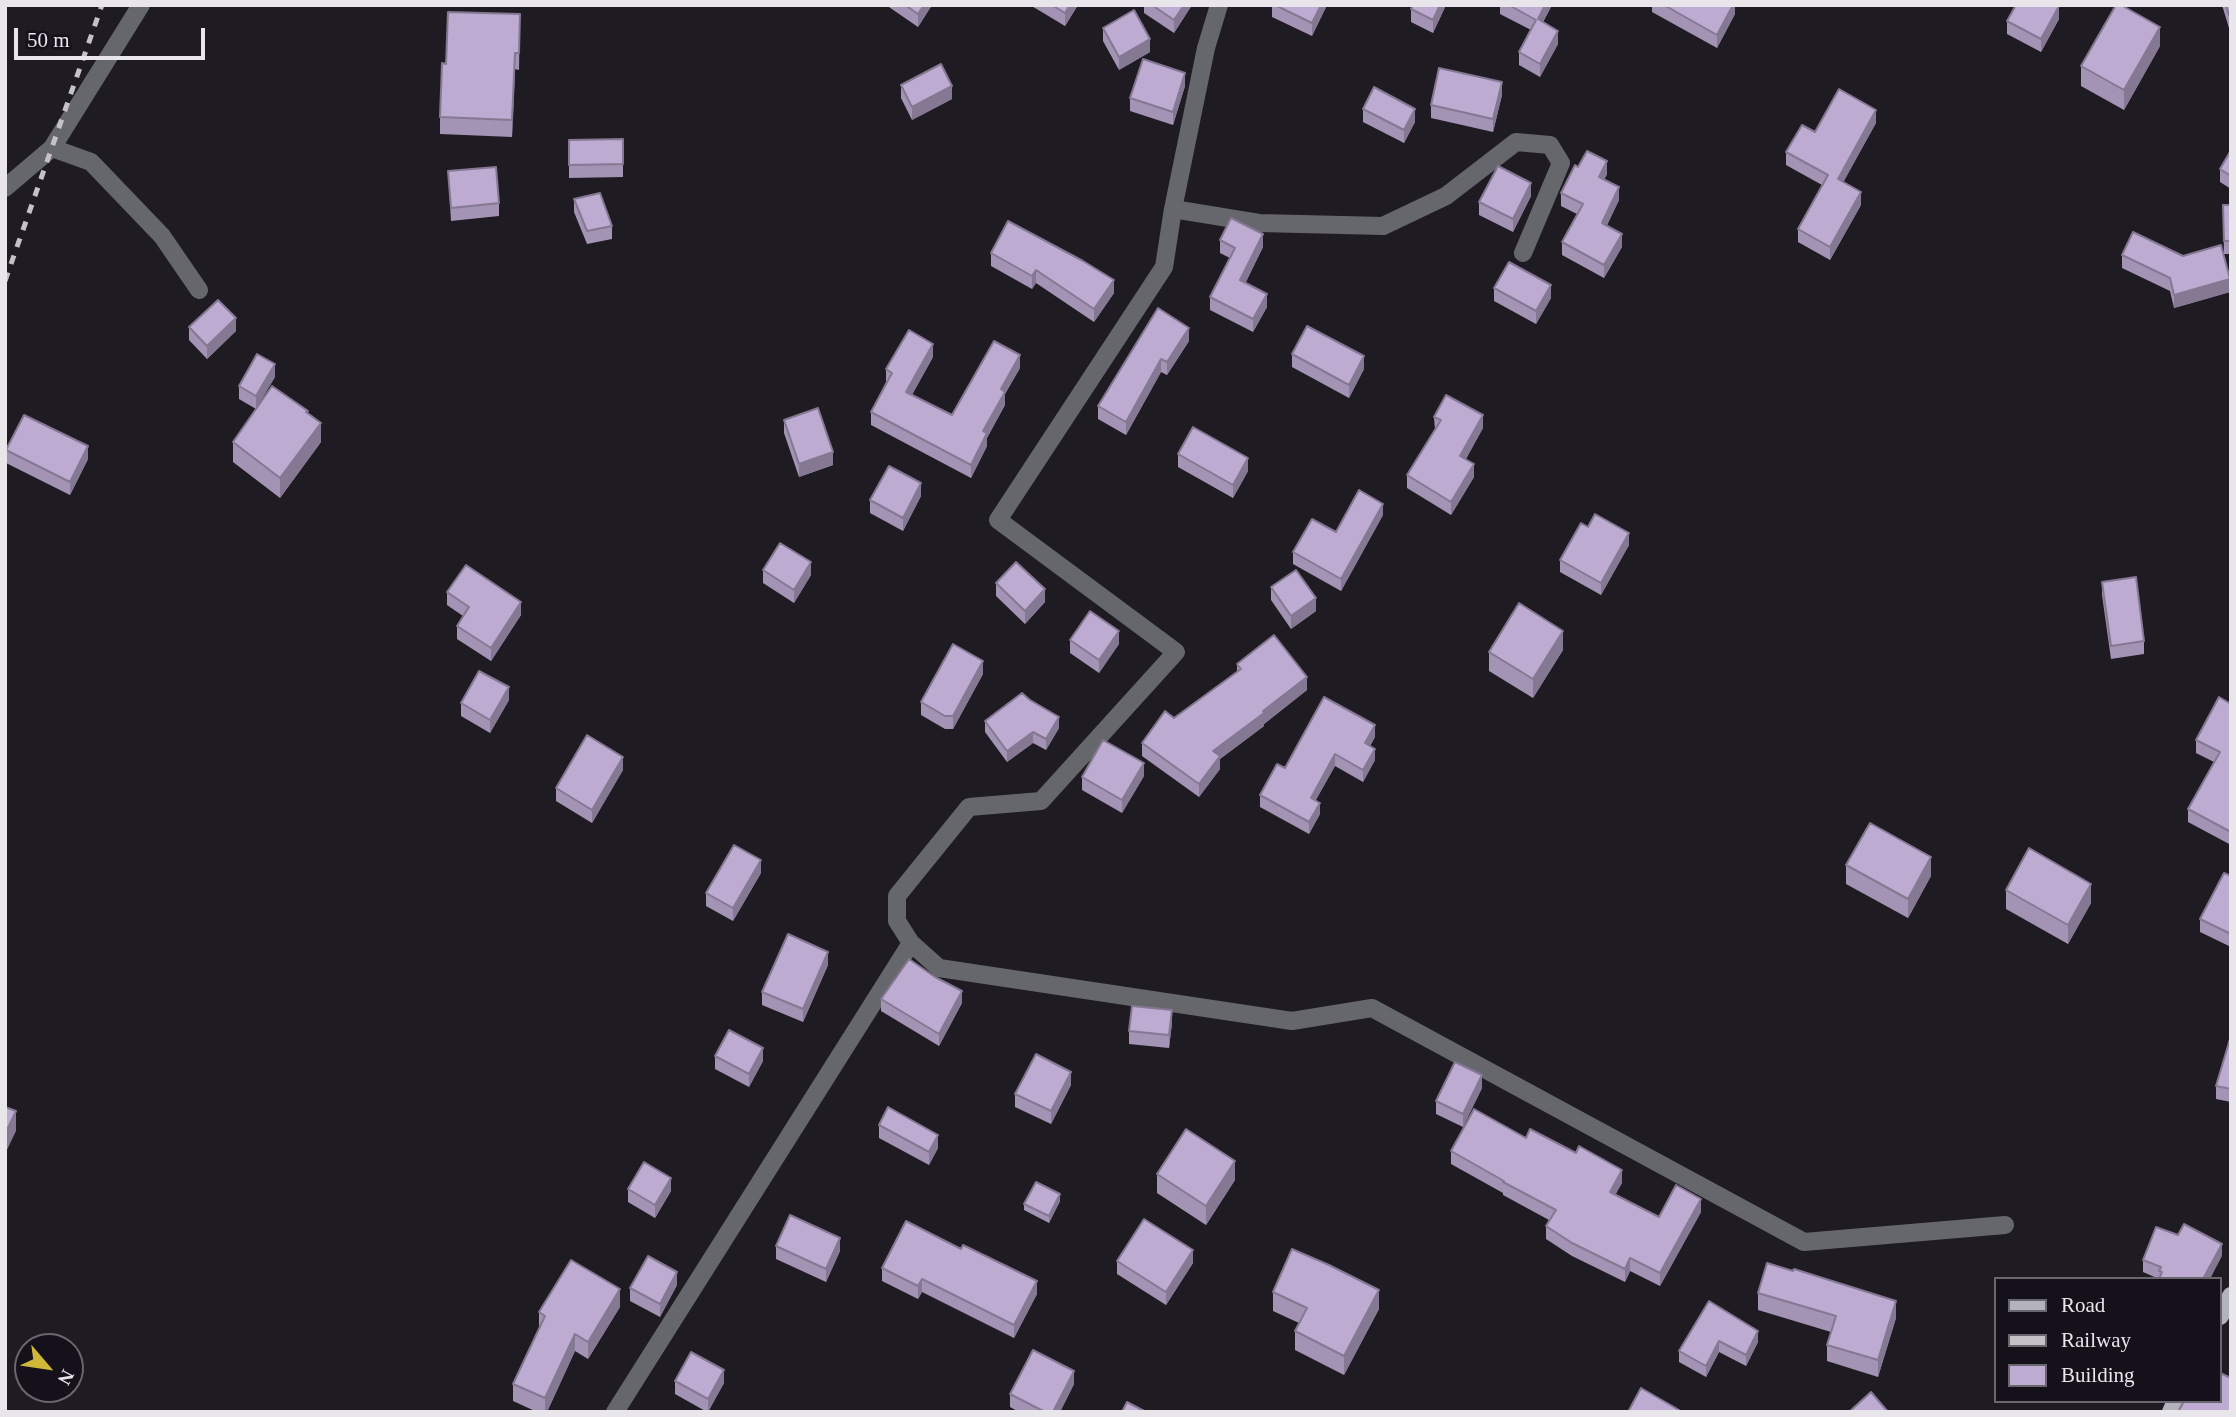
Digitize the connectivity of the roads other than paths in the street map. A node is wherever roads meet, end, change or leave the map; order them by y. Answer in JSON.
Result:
{"nodes":[{"id":1,"x":141,"y":5,"type":"edge"},
{"id":2,"x":1219,"y":5,"type":"edge"},
{"id":3,"x":52,"y":148,"type":"junction"},
{"id":4,"x":5,"y":188,"type":"edge"},
{"id":5,"x":1173,"y":209,"type":"junction"},
{"id":6,"x":1523,"y":253,"type":"dead end"},
{"id":7,"x":200,"y":290,"type":"dead end"},
{"id":8,"x":911,"y":943,"type":"junction"},
{"id":9,"x":2004,"y":1225,"type":"dead end"},
{"id":10,"x":2231,"y":1296,"type":"edge"},
{"id":11,"x":2222,"y":1312,"type":"edge"},
{"id":12,"x":615,"y":1412,"type":"edge"}],
"edges":[{"from":1,"to":3,"type":"street"},
{"from":2,"to":5,"type":"street"},
{"from":3,"to":4,"type":"street"},
{"from":3,"to":7,"type":"street"},
{"from":5,"to":6,"type":"street"},
{"from":5,"to":8,"type":"street"},
{"from":8,"to":9,"type":"street"},
{"from":8,"to":12,"type":"street"},
{"from":10,"to":11,"type":"main road"}]}
